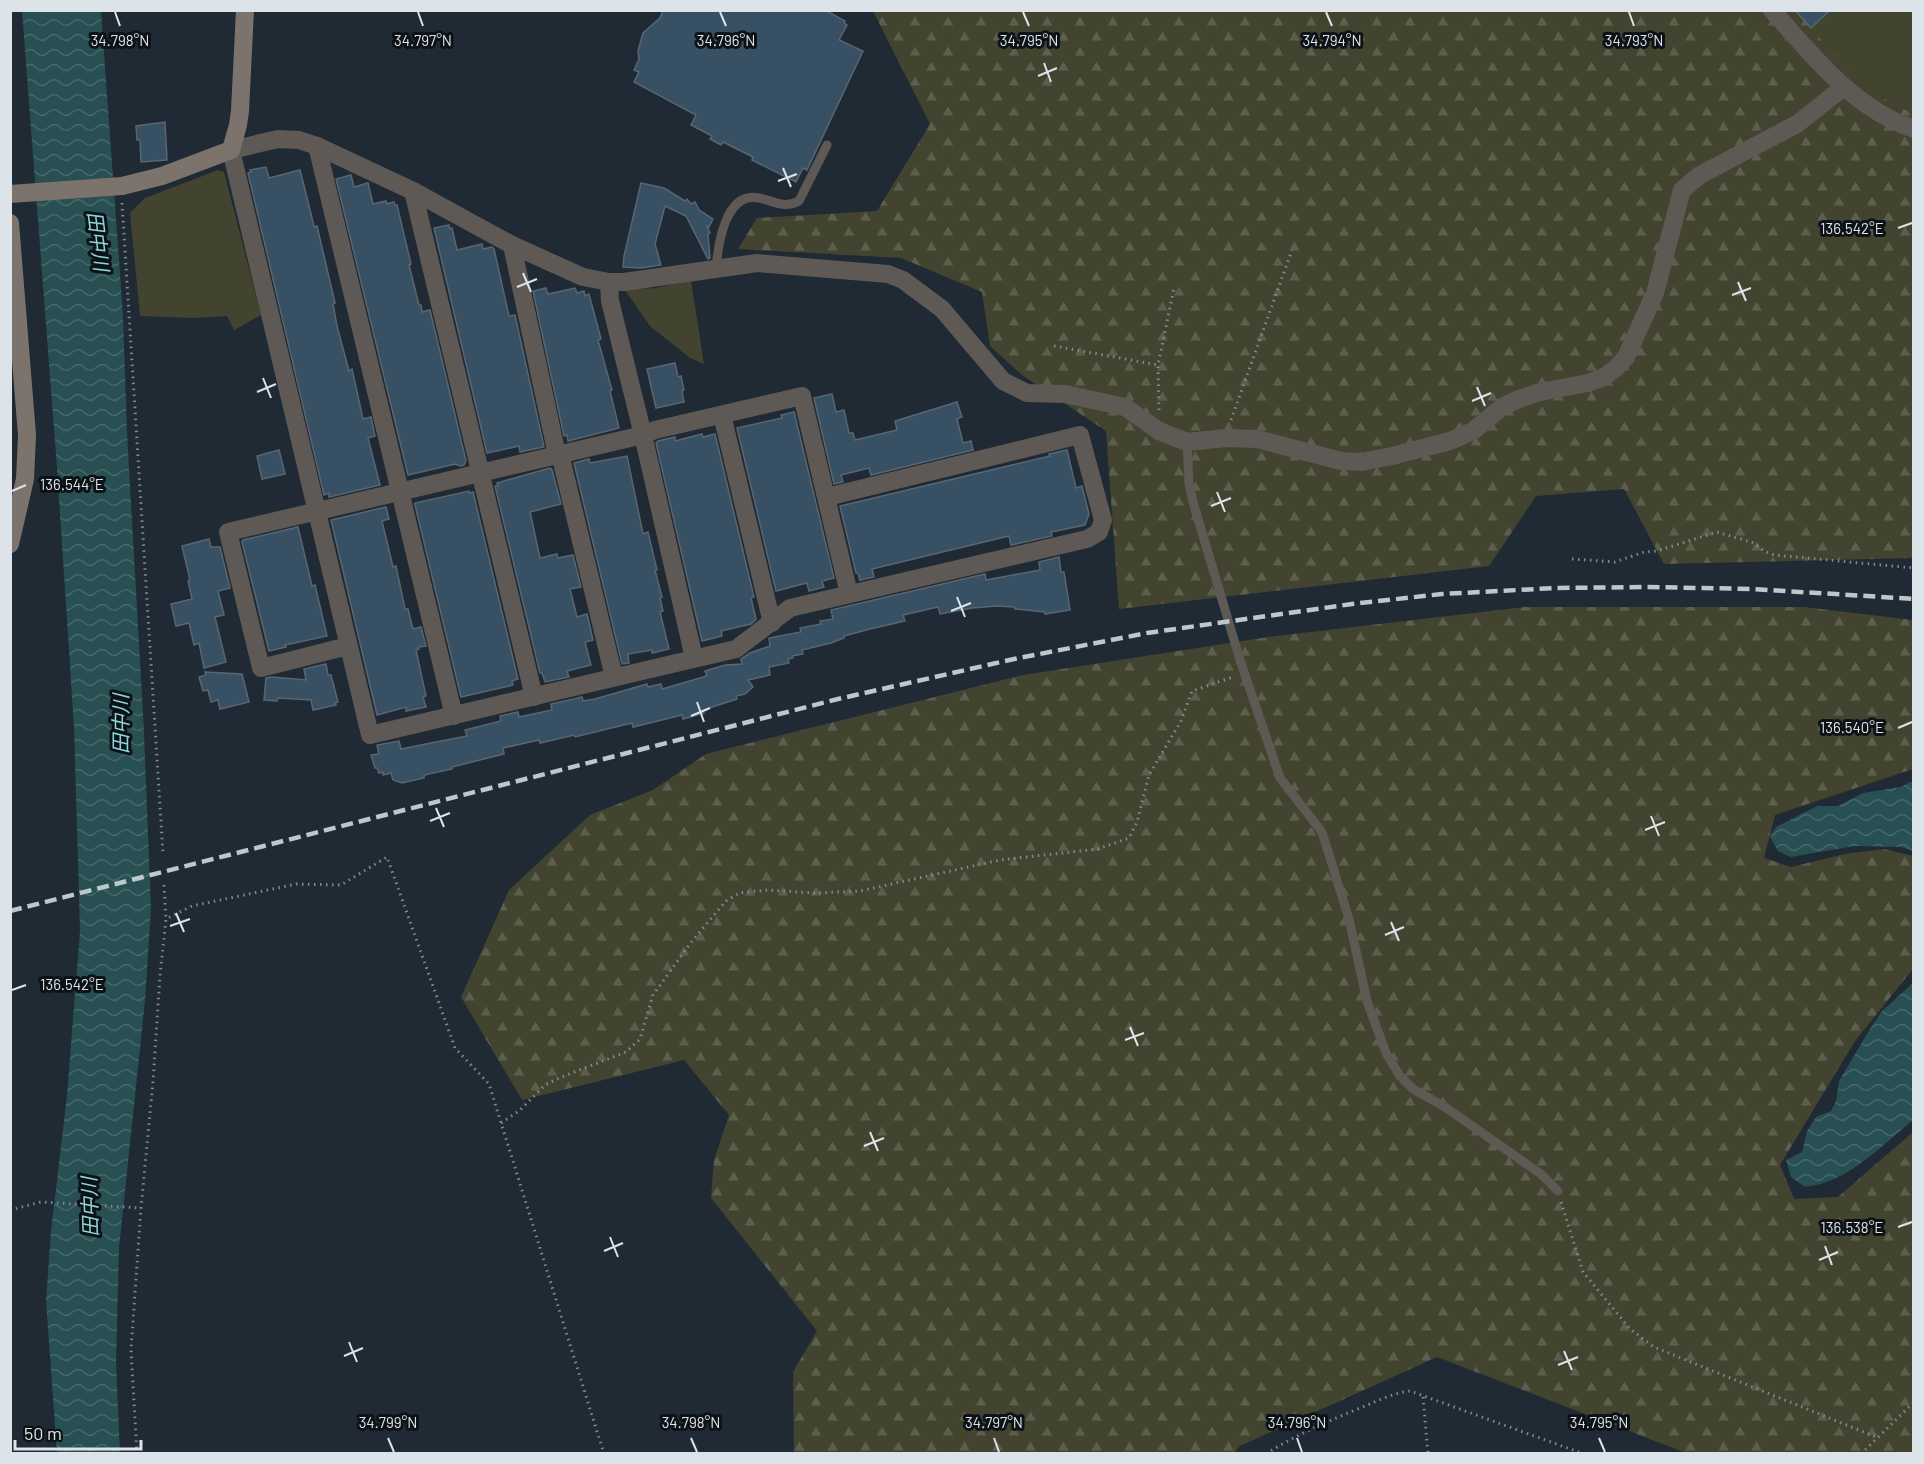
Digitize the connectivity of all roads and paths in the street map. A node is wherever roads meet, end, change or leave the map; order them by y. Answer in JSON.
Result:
{"nodes":[{"id":1,"x":245,"y":10,"type":"edge"},
{"id":2,"x":1778,"y":12,"type":"edge"},
{"id":3,"x":1844,"y":87,"type":"junction"},
{"id":4,"x":1914,"y":129,"type":"edge"},
{"id":5,"x":827,"y":145,"type":"dead end"},
{"id":6,"x":316,"y":146,"type":"junction"},
{"id":7,"x":231,"y":150,"type":"junction"},
{"id":8,"x":120,"y":186,"type":"junction"},
{"id":9,"x":413,"y":191,"type":"junction"},
{"id":10,"x":16,"y":193,"type":"edge"},
{"id":11,"x":10,"y":223,"type":"edge"},
{"id":12,"x":512,"y":245,"type":"junction"},
{"id":13,"x":1292,"y":250,"type":"dead end"},
{"id":14,"x":716,"y":269,"type":"junction"},
{"id":15,"x":609,"y":282,"type":"junction"},
{"id":16,"x":1174,"y":288,"type":"dead end"},
{"id":17,"x":1054,"y":346,"type":"dead end"},
{"id":18,"x":1158,"y":365,"type":"junction"},
{"id":19,"x":722,"y":415,"type":"junction"},
{"id":20,"x":1157,"y":429,"type":"junction"},
{"id":21,"x":643,"y":435,"type":"junction"},
{"id":22,"x":1226,"y":438,"type":"junction"},
{"id":23,"x":1187,"y":442,"type":"junction"},
{"id":24,"x":558,"y":454,"type":"junction"},
{"id":25,"x":480,"y":473,"type":"junction"},
{"id":26,"x":399,"y":493,"type":"junction"},
{"id":27,"x":827,"y":497,"type":"junction"},
{"id":28,"x":315,"y":511,"type":"junction"},
{"id":29,"x":10,"y":544,"type":"edge"},
{"id":30,"x":1572,"y":559,"type":"dead end"},
{"id":31,"x":1914,"y":568,"type":"edge"},
{"id":32,"x":849,"y":594,"type":"junction"},
{"id":33,"x":772,"y":623,"type":"junction"},
{"id":34,"x":348,"y":646,"type":"junction"},
{"id":35,"x":694,"y":658,"type":"junction"},
{"id":36,"x":1245,"y":673,"type":"junction"},
{"id":37,"x":614,"y":677,"type":"junction"},
{"id":38,"x":534,"y":697,"type":"junction"},
{"id":39,"x":454,"y":716,"type":"junction"},
{"id":40,"x":163,"y":855,"type":"dead end"},
{"id":41,"x":164,"y":885,"type":"dead end"},
{"id":42,"x":165,"y":919,"type":"junction"},
{"id":43,"x":501,"y":1123,"type":"junction"},
{"id":44,"x":1558,"y":1191,"type":"joint"},
{"id":45,"x":141,"y":1208,"type":"junction"},
{"id":46,"x":10,"y":1210,"type":"edge"},
{"id":47,"x":1423,"y":1397,"type":"junction"},
{"id":48,"x":1914,"y":1402,"type":"edge"},
{"id":49,"x":1876,"y":1437,"type":"junction"},
{"id":50,"x":137,"y":1454,"type":"edge"},
{"id":51,"x":604,"y":1454,"type":"edge"},
{"id":52,"x":1266,"y":1454,"type":"edge"},
{"id":53,"x":1428,"y":1454,"type":"edge"},
{"id":54,"x":1584,"y":1454,"type":"edge"},
{"id":55,"x":1861,"y":1454,"type":"edge"}],
"edges":[{"from":1,"to":7,"type":"street"},
{"from":2,"to":3,"type":"street"},
{"from":3,"to":4,"type":"street"},
{"from":3,"to":22,"type":"street"},
{"from":5,"to":14,"type":"lane"},
{"from":6,"to":7,"type":"street"},
{"from":6,"to":9,"type":"street"},
{"from":6,"to":26,"type":"street"},
{"from":7,"to":8,"type":"street"},
{"from":7,"to":28,"type":"street"},
{"from":8,"to":10,"type":"street"},
{"from":8,"to":40,"type":"path"},
{"from":9,"to":12,"type":"street"},
{"from":9,"to":25,"type":"street"},
{"from":11,"to":29,"type":"street"},
{"from":12,"to":15,"type":"street"},
{"from":12,"to":24,"type":"street"},
{"from":13,"to":22,"type":"path"},
{"from":14,"to":15,"type":"street"},
{"from":14,"to":20,"type":"street"},
{"from":15,"to":21,"type":"street"},
{"from":16,"to":18,"type":"path"},
{"from":17,"to":18,"type":"path"},
{"from":18,"to":20,"type":"path"},
{"from":19,"to":21,"type":"street"},
{"from":19,"to":27,"type":"street"},
{"from":19,"to":33,"type":"street"},
{"from":20,"to":23,"type":"street"},
{"from":21,"to":24,"type":"street"},
{"from":21,"to":35,"type":"street"},
{"from":22,"to":23,"type":"street"},
{"from":23,"to":36,"type":"lane"},
{"from":24,"to":25,"type":"street"},
{"from":24,"to":37,"type":"street"},
{"from":25,"to":26,"type":"street"},
{"from":25,"to":38,"type":"street"},
{"from":26,"to":28,"type":"street"},
{"from":26,"to":39,"type":"street"},
{"from":27,"to":32,"type":"street"},
{"from":27,"to":32,"type":"street"},
{"from":28,"to":34,"type":"street"},
{"from":28,"to":34,"type":"street"},
{"from":30,"to":31,"type":"path"},
{"from":32,"to":33,"type":"street"},
{"from":33,"to":35,"type":"street"},
{"from":34,"to":39,"type":"street"},
{"from":35,"to":37,"type":"street"},
{"from":36,"to":43,"type":"path"},
{"from":36,"to":44,"type":"lane"},
{"from":37,"to":38,"type":"street"},
{"from":38,"to":39,"type":"street"},
{"from":41,"to":42,"type":"path"},
{"from":42,"to":43,"type":"path"},
{"from":42,"to":45,"type":"path"},
{"from":43,"to":51,"type":"path"},
{"from":44,"to":49,"type":"path"},
{"from":45,"to":46,"type":"path"},
{"from":45,"to":50,"type":"path"},
{"from":47,"to":52,"type":"path"},
{"from":47,"to":53,"type":"path"},
{"from":47,"to":54,"type":"path"},
{"from":48,"to":49,"type":"path"},
{"from":49,"to":55,"type":"path"}]}
